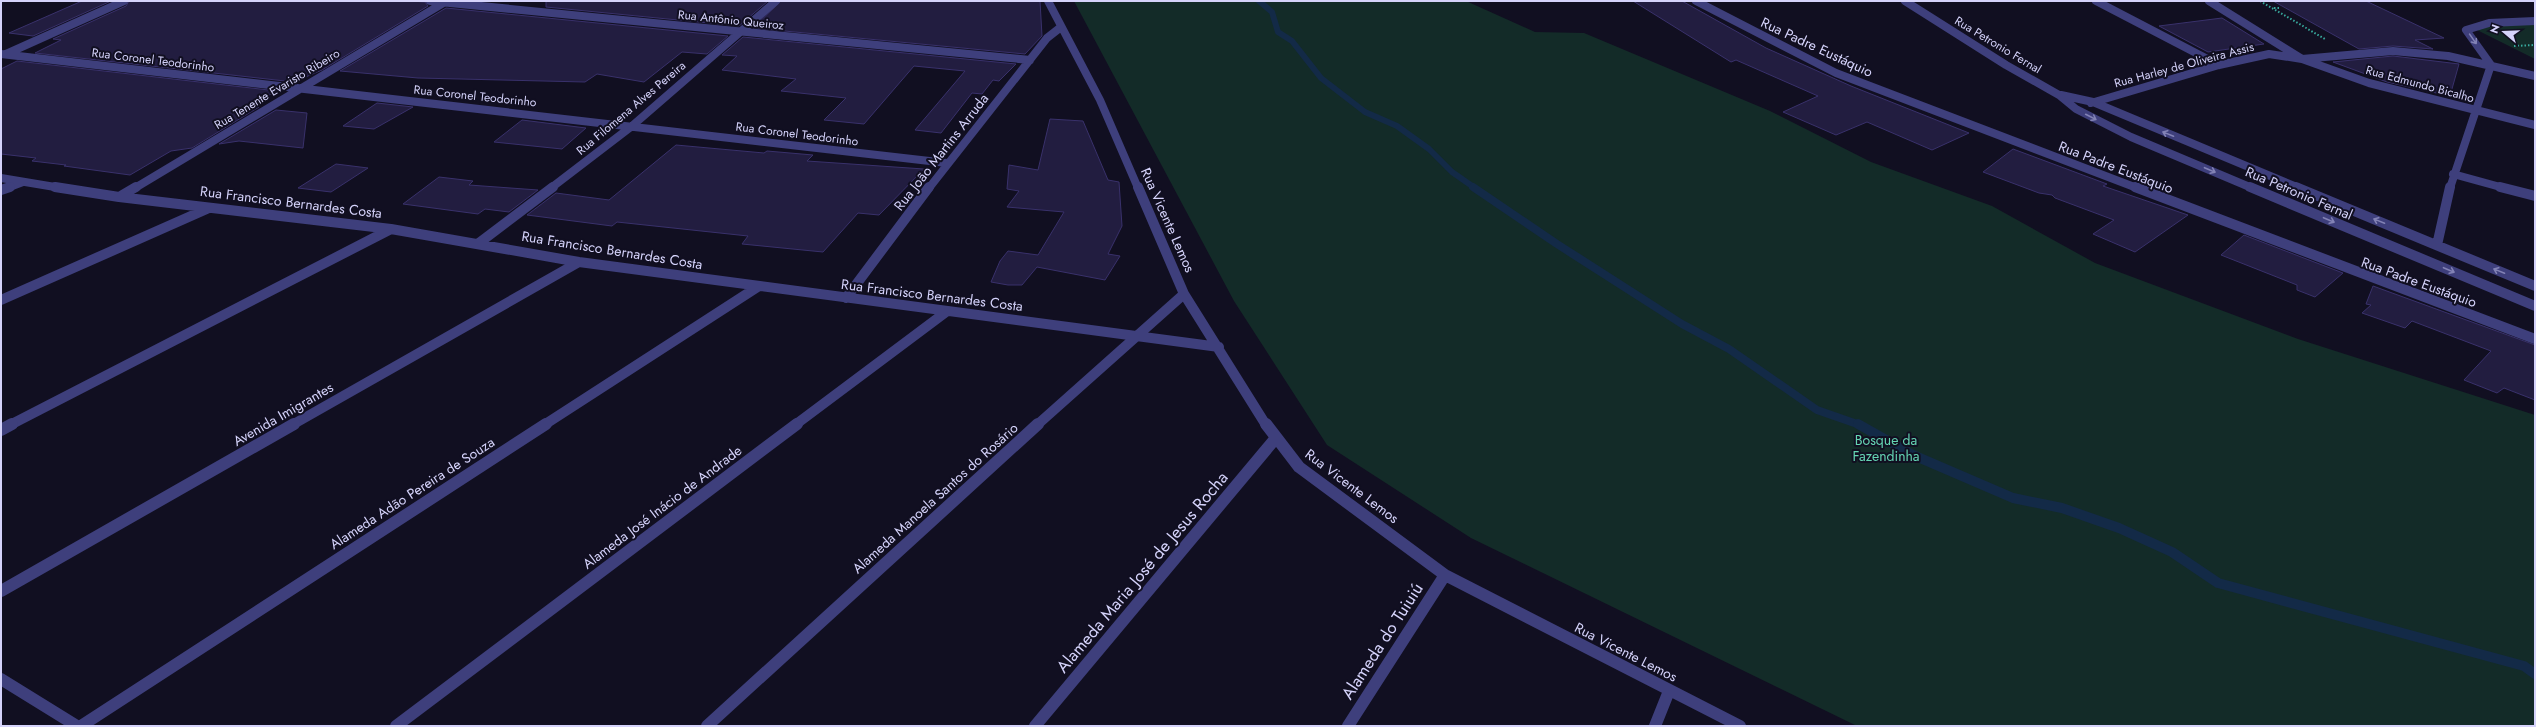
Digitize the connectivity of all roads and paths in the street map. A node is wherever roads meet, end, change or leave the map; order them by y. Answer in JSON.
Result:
{"nodes":[{"id":1,"x":124,"y":1,"type":"edge"},
{"id":2,"x":430,"y":1,"type":"edge"},
{"id":3,"x":776,"y":1,"type":"edge"},
{"id":4,"x":1048,"y":1,"type":"edge"},
{"id":5,"x":1696,"y":1,"type":"edge"},
{"id":6,"x":1905,"y":1,"type":"edge"},
{"id":7,"x":2096,"y":1,"type":"edge"},
{"id":8,"x":2209,"y":1,"type":"edge"},
{"id":9,"x":2260,"y":1,"type":"edge"},
{"id":10,"x":445,"y":2,"type":"edge"},
{"id":11,"x":2273,"y":8,"type":"junction"},
{"id":12,"x":2281,"y":8,"type":"dead end"},
{"id":13,"x":2535,"y":21,"type":"edge"},
{"id":14,"x":1061,"y":27,"type":"junction"},
{"id":15,"x":739,"y":32,"type":"junction"},
{"id":16,"x":2535,"y":45,"type":"edge"},
{"id":17,"x":2514,"y":46,"type":"dead end"},
{"id":18,"x":2351,"y":54,"type":"junction"},
{"id":19,"x":2,"y":55,"type":"edge"},
{"id":20,"x":2302,"y":59,"type":"junction"},
{"id":21,"x":1030,"y":60,"type":"junction"},
{"id":22,"x":2219,"y":65,"type":"junction"},
{"id":23,"x":2491,"y":65,"type":"junction"},
{"id":24,"x":2535,"y":76,"type":"edge"},
{"id":25,"x":300,"y":89,"type":"junction"},
{"id":26,"x":2059,"y":95,"type":"junction"},
{"id":27,"x":2093,"y":102,"type":"junction"},
{"id":28,"x":2076,"y":109,"type":"junction"},
{"id":29,"x":2475,"y":111,"type":"junction"},
{"id":30,"x":2535,"y":125,"type":"edge"},
{"id":31,"x":632,"y":126,"type":"junction"},
{"id":32,"x":947,"y":163,"type":"junction"},
{"id":33,"x":2453,"y":174,"type":"junction"},
{"id":34,"x":1,"y":178,"type":"edge"},
{"id":35,"x":25,"y":181,"type":"junction"},
{"id":36,"x":1,"y":190,"type":"edge"},
{"id":37,"x":2535,"y":196,"type":"edge"},
{"id":38,"x":119,"y":197,"type":"junction"},
{"id":39,"x":211,"y":207,"type":"junction"},
{"id":40,"x":391,"y":229,"type":"junction"},
{"id":41,"x":479,"y":243,"type":"junction"},
{"id":42,"x":2437,"y":246,"type":"junction"},
{"id":43,"x":579,"y":262,"type":"junction"},
{"id":44,"x":758,"y":286,"type":"junction"},
{"id":45,"x":2535,"y":286,"type":"edge"},
{"id":46,"x":1184,"y":294,"type":"junction"},
{"id":47,"x":846,"y":298,"type":"junction"},
{"id":48,"x":1,"y":300,"type":"edge"},
{"id":49,"x":2535,"y":306,"type":"edge"},
{"id":50,"x":946,"y":312,"type":"junction"},
{"id":51,"x":1136,"y":335,"type":"junction"},
{"id":52,"x":2535,"y":340,"type":"edge"},
{"id":53,"x":1219,"y":347,"type":"junction"},
{"id":54,"x":1,"y":430,"type":"edge"},
{"id":55,"x":1276,"y":439,"type":"junction"},
{"id":56,"x":1445,"y":575,"type":"junction"},
{"id":57,"x":1,"y":591,"type":"edge"},
{"id":58,"x":1,"y":679,"type":"edge"},
{"id":59,"x":1669,"y":691,"type":"junction"},
{"id":60,"x":77,"y":726,"type":"edge"},
{"id":61,"x":81,"y":726,"type":"edge"},
{"id":62,"x":396,"y":726,"type":"edge"},
{"id":63,"x":707,"y":726,"type":"edge"},
{"id":64,"x":1035,"y":726,"type":"edge"},
{"id":65,"x":1348,"y":726,"type":"edge"},
{"id":66,"x":1655,"y":726,"type":"edge"},
{"id":67,"x":1740,"y":726,"type":"edge"}],
"edges":[{"from":1,"to":19,"type":"street"},
{"from":2,"to":10,"type":"street","name":"Rua Antônio Queiroz"},
{"from":3,"to":15,"type":"street","name":"Rua Filomena Alves Pereira"},
{"from":4,"to":14,"type":"street","name":"Rua Vicente Lemos"},
{"from":5,"to":52,"type":"street","name":"Rua Padre Eustáquio"},
{"from":6,"to":26,"type":"street","name":"Rua Petronio Fernal"},
{"from":7,"to":22,"type":"street"},
{"from":8,"to":20,"type":"street"},
{"from":9,"to":11,"type":"path"},
{"from":10,"to":15,"type":"street","name":"Rua Antônio Queiroz"},
{"from":10,"to":25,"type":"street","name":"Rua Tenente Evaristo Ribeiro"},
{"from":11,"to":12,"type":"path"},
{"from":11,"to":18,"type":"path"},
{"from":13,"to":23,"type":"street","one_way":true},
{"from":14,"to":21,"type":"street","name":"Rua João Martins Arruda"},
{"from":14,"to":46,"type":"street","name":"Rua Vicente Lemos"},
{"from":15,"to":21,"type":"street","name":"Rua Antônio Queiroz"},
{"from":15,"to":31,"type":"street","name":"Rua Filomena Alves Pereira"},
{"from":16,"to":17,"type":"path"},
{"from":18,"to":20,"type":"street","name":"Rua Harley de Oliveira Assis"},
{"from":18,"to":23,"type":"street","name":"Rua Harley de Oliveira Assis"},
{"from":19,"to":25,"type":"street","name":"Rua Coronel Teodorinho"},
{"from":20,"to":22,"type":"street","name":"Rua Harley de Oliveira Assis"},
{"from":20,"to":29,"type":"street","name":"Rua Edmundo Bicalho"},
{"from":21,"to":32,"type":"street","name":"Rua João Martins Arruda"},
{"from":22,"to":27,"type":"street","name":"Rua Harley de Oliveira Assis"},
{"from":23,"to":24,"type":"street","name":"Rua Harley de Oliveira Assis"},
{"from":23,"to":29,"type":"street"},
{"from":25,"to":31,"type":"street","name":"Rua Coronel Teodorinho"},
{"from":25,"to":38,"type":"street","name":"Rua Tenente Evaristo Ribeiro"},
{"from":26,"to":27,"type":"street","name":"Rua Petronio Fernal"},
{"from":26,"to":28,"type":"street","name":"Rua Petronio Fernal"},
{"from":27,"to":28,"type":"street","name":"Rua Harley de Oliveira Assis"},
{"from":42,"to":27,"type":"street","name":"Rua Petronio Fernal","one_way":true},
{"from":28,"to":49,"type":"street","name":"Rua Petronio Fernal","one_way":true},
{"from":29,"to":30,"type":"street","name":"Rua Edmundo Bicalho"},
{"from":29,"to":33,"type":"street"},
{"from":31,"to":32,"type":"street","name":"Rua Coronel Teodorinho"},
{"from":31,"to":41,"type":"street","name":"Rua Filomena Alves Pereira"},
{"from":32,"to":47,"type":"street","name":"Rua João Martins Arruda"},
{"from":33,"to":37,"type":"street"},
{"from":33,"to":42,"type":"street"},
{"from":34,"to":35,"type":"street","name":"Rua Francisco Bernardes Costa"},
{"from":35,"to":36,"type":"street"},
{"from":35,"to":38,"type":"street","name":"Rua Francisco Bernardes Costa"},
{"from":38,"to":39,"type":"street","name":"Rua Francisco Bernardes Costa"},
{"from":39,"to":40,"type":"street","name":"Rua Francisco Bernardes Costa"},
{"from":39,"to":48,"type":"street"},
{"from":40,"to":41,"type":"street","name":"Rua Francisco Bernardes Costa"},
{"from":40,"to":54,"type":"street"},
{"from":41,"to":43,"type":"street","name":"Rua Francisco Bernardes Costa"},
{"from":45,"to":42,"type":"street","name":"Rua Petronio Fernal","one_way":true},
{"from":43,"to":44,"type":"street","name":"Rua Francisco Bernardes Costa"},
{"from":43,"to":57,"type":"street","name":"Avenida Imigrantes"},
{"from":44,"to":47,"type":"street","name":"Rua Francisco Bernardes Costa"},
{"from":44,"to":61,"type":"street","name":"Alameda Adão Pereira de Souza"},
{"from":46,"to":51,"type":"street","name":"Alameda Manoela Santos do Rosário"},
{"from":46,"to":53,"type":"street","name":"Rua Vicente Lemos"},
{"from":47,"to":50,"type":"street","name":"Rua Francisco Bernardes Costa"},
{"from":50,"to":51,"type":"street","name":"Rua Francisco Bernardes Costa"},
{"from":50,"to":62,"type":"street","name":"Alameda José Inácio de Andrade"},
{"from":51,"to":53,"type":"street","name":"Rua Francisco Bernardes Costa"},
{"from":51,"to":63,"type":"street","name":"Alameda Manoela Santos do Rosário"},
{"from":53,"to":55,"type":"street","name":"Rua Vicente Lemos"},
{"from":55,"to":56,"type":"street","name":"Rua Vicente Lemos"},
{"from":55,"to":64,"type":"street","name":"Alameda Maria José de Jesus Rocha"},
{"from":56,"to":59,"type":"street","name":"Rua Vicente Lemos"},
{"from":56,"to":65,"type":"street","name":"Alameda do Tuiuiú"},
{"from":58,"to":60,"type":"street"},
{"from":59,"to":66,"type":"street"},
{"from":59,"to":67,"type":"street","name":"Rua Vicente Lemos"}]}
